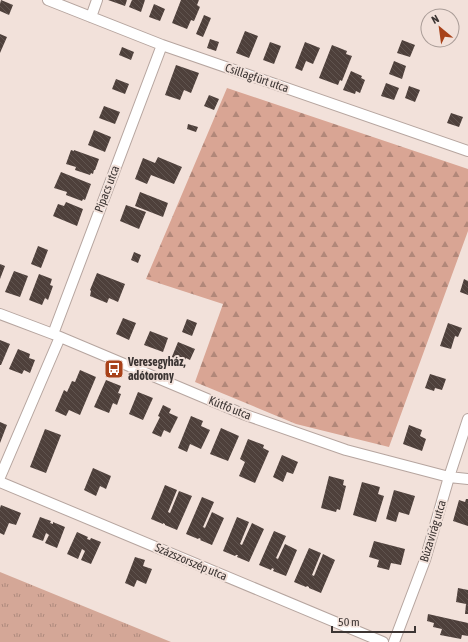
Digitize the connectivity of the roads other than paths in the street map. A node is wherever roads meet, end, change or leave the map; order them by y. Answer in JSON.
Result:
{"nodes":[{"id":1,"x":48,"y":0,"type":"edge"},
{"id":2,"x":97,"y":0,"type":"edge"},
{"id":3,"x":91,"y":17,"type":"junction"},
{"id":4,"x":162,"y":45,"type":"junction"},
{"id":5,"x":468,"y":151,"type":"edge"},
{"id":6,"x":0,"y":314,"type":"edge"},
{"id":7,"x":56,"y":335,"type":"junction"},
{"id":8,"x":468,"y":419,"type":"edge"},
{"id":9,"x":0,"y":477,"type":"edge"},
{"id":10,"x":449,"y":477,"type":"junction"},
{"id":11,"x":468,"y":479,"type":"edge"},
{"id":12,"x":0,"y":482,"type":"edge"},
{"id":13,"x":383,"y":642,"type":"edge"},
{"id":14,"x":394,"y":642,"type":"edge"}],
"edges":[{"from":1,"to":3,"type":"street","name":"Csillagfürt utca"},
{"from":2,"to":3,"type":"street"},
{"from":3,"to":4,"type":"street","name":"Csillagfürt utca"},
{"from":4,"to":5,"type":"street","name":"Csillagfürt utca"},
{"from":4,"to":7,"type":"street","name":"Pipacs utca"},
{"from":6,"to":7,"type":"street","name":"Kútfő utca"},
{"from":7,"to":9,"type":"street","name":"Pipacs utca"},
{"from":7,"to":10,"type":"street","name":"Kútfő utca"},
{"from":8,"to":10,"type":"street","name":"Búzavirág utca"},
{"from":10,"to":11,"type":"street","name":"Kútfő utca"},
{"from":10,"to":14,"type":"street","name":"Búzavirág utca"},
{"from":12,"to":13,"type":"street","name":"Százszorszép utca"}]}
